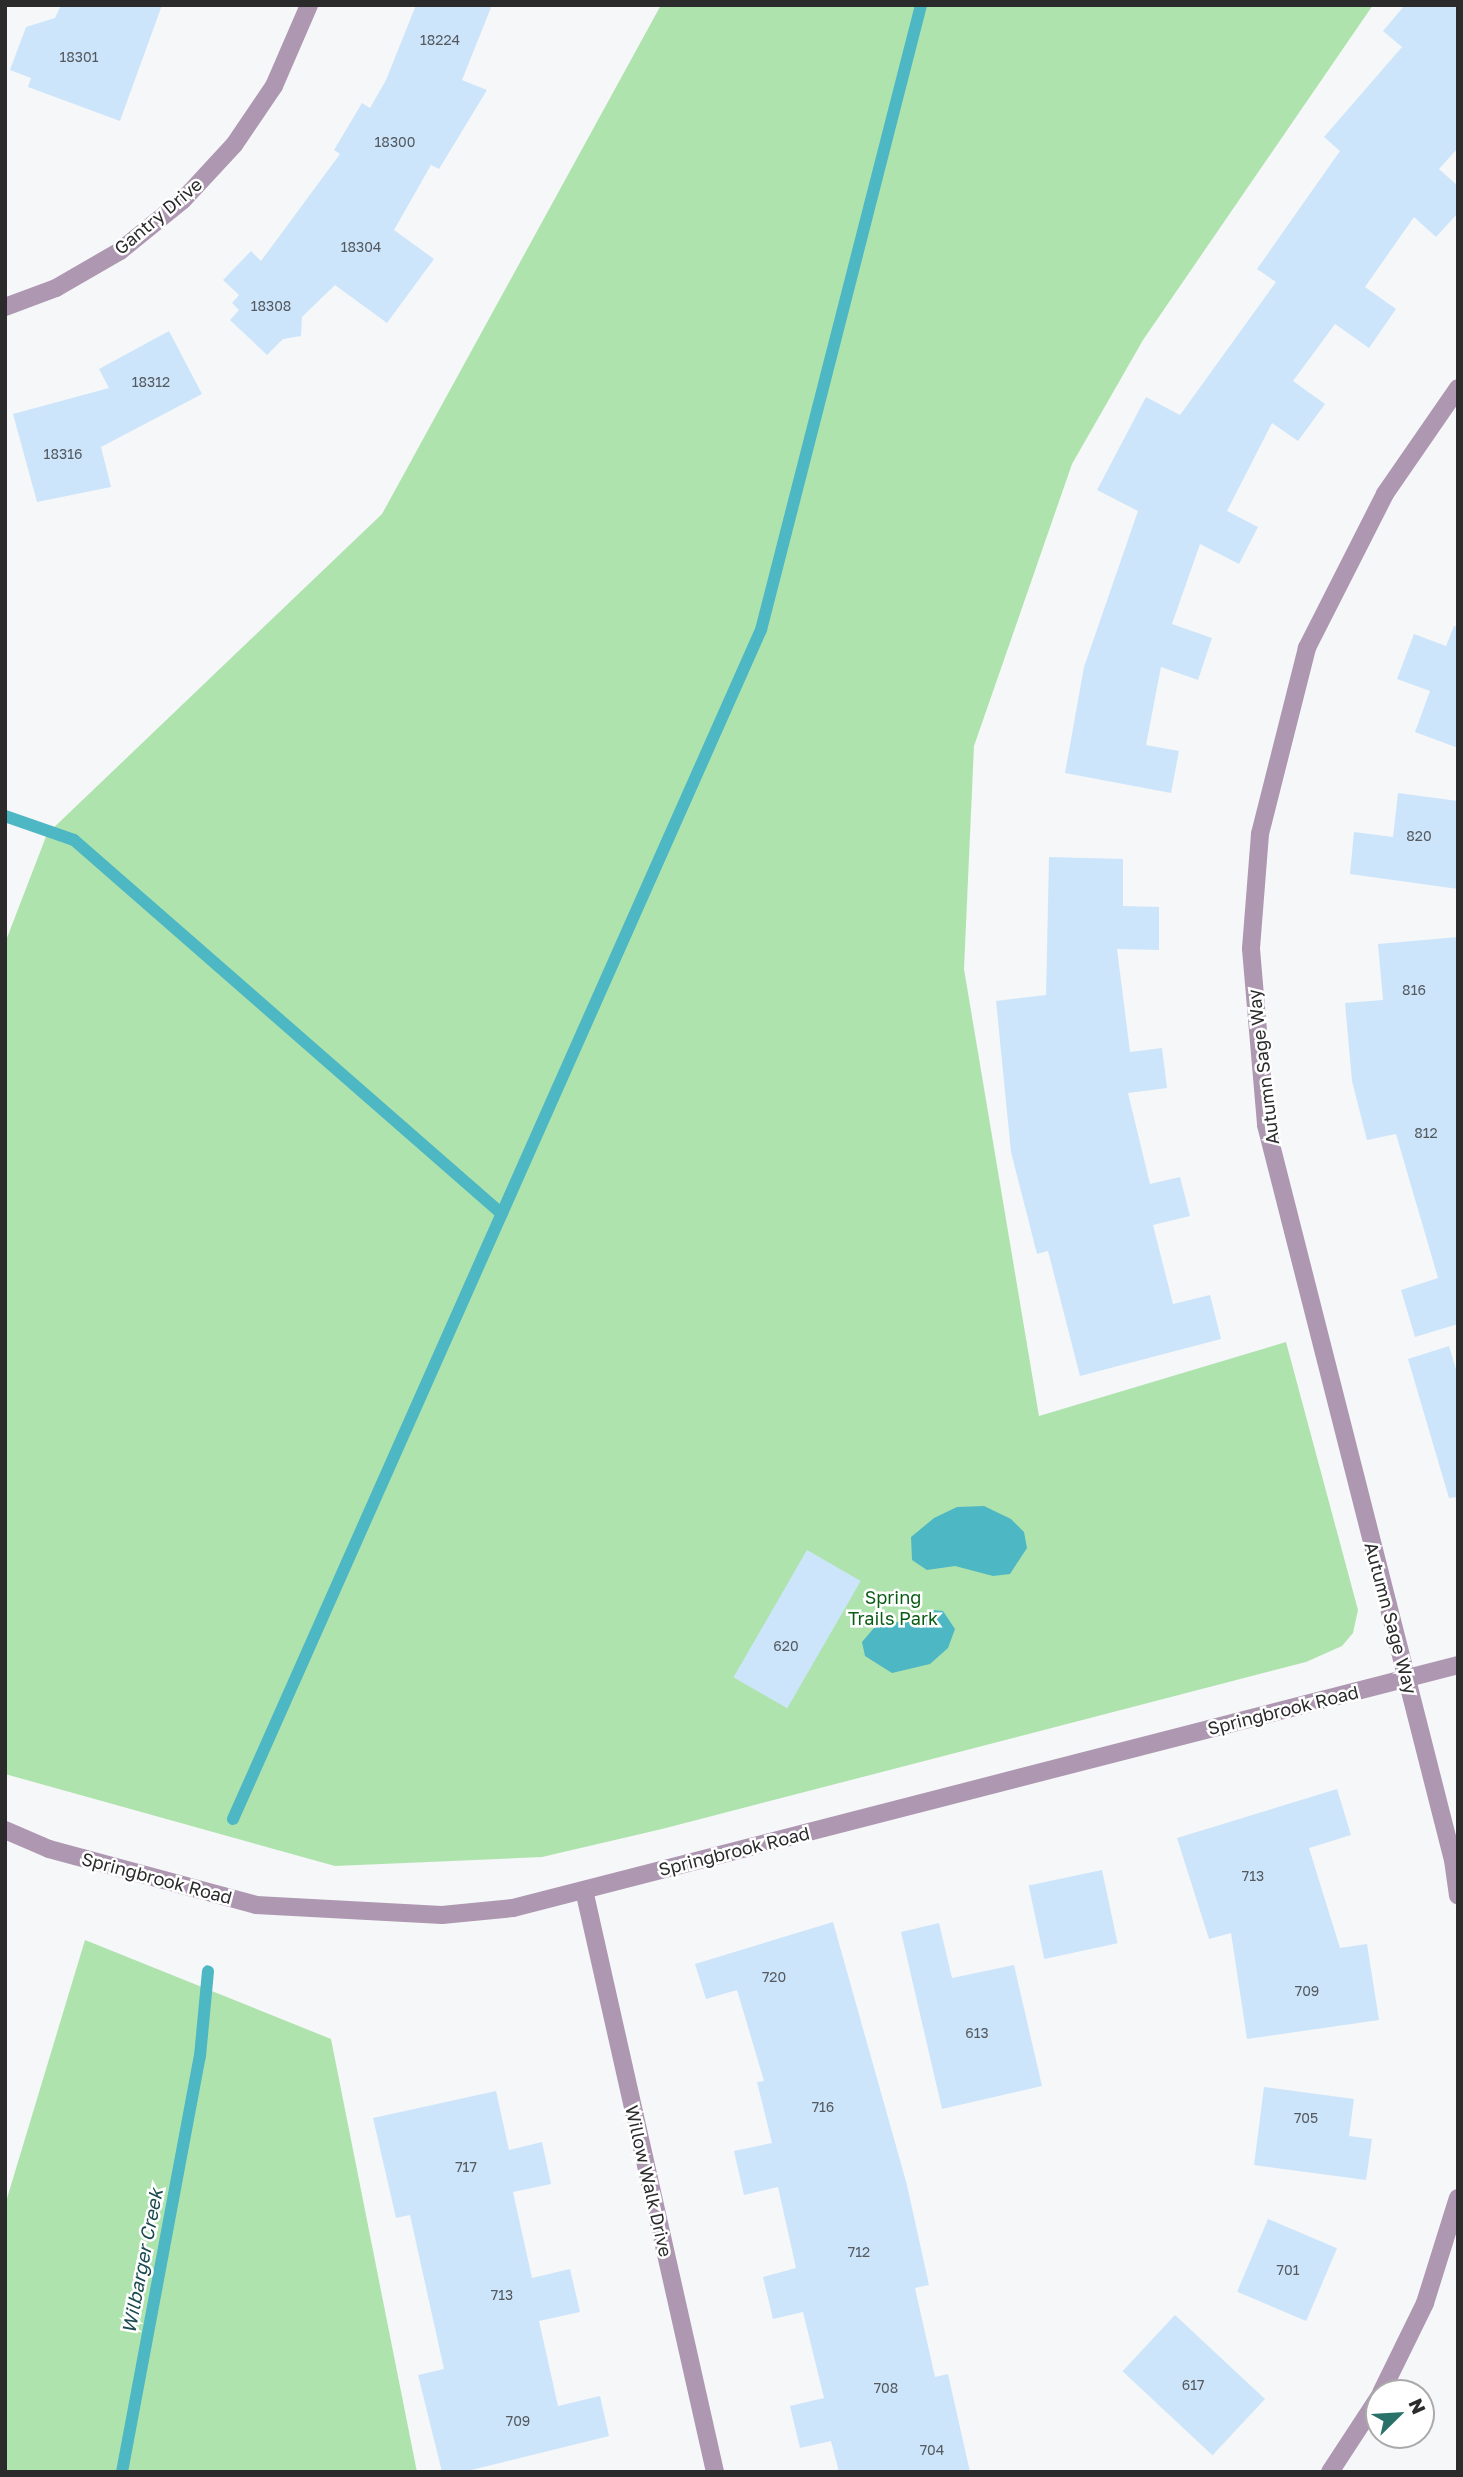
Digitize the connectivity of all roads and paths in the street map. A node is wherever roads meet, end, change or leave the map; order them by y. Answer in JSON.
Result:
{"nodes":[{"id":1,"x":309,"y":5,"type":"edge"},
{"id":2,"x":5,"y":307,"type":"edge"},
{"id":3,"x":1458,"y":388,"type":"edge"},
{"id":4,"x":1458,"y":1665,"type":"edge"},
{"id":5,"x":1407,"y":1678,"type":"junction"},
{"id":6,"x":5,"y":1830,"type":"edge"},
{"id":7,"x":584,"y":1890,"type":"junction"},
{"id":8,"x":1458,"y":1896,"type":"edge"},
{"id":9,"x":1458,"y":2198,"type":"edge"},
{"id":10,"x":1388,"y":2379,"type":"edge"},
{"id":11,"x":1365,"y":2418,"type":"edge"},
{"id":12,"x":715,"y":2472,"type":"edge"},
{"id":13,"x":1330,"y":2472,"type":"edge"}],
"edges":[{"from":1,"to":2,"type":"street","name":"Gantry Drive"},
{"from":3,"to":5,"type":"street","name":"Autumn Sage Way"},
{"from":4,"to":5,"type":"street","name":"Springbrook Road"},
{"from":5,"to":7,"type":"street","name":"Springbrook Road"},
{"from":5,"to":8,"type":"street","name":"Autumn Sage Way"},
{"from":6,"to":7,"type":"street","name":"Springbrook Road"},
{"from":7,"to":12,"type":"street","name":"Willow Walk Drive"},
{"from":9,"to":10,"type":"street"},
{"from":11,"to":13,"type":"street"}]}
